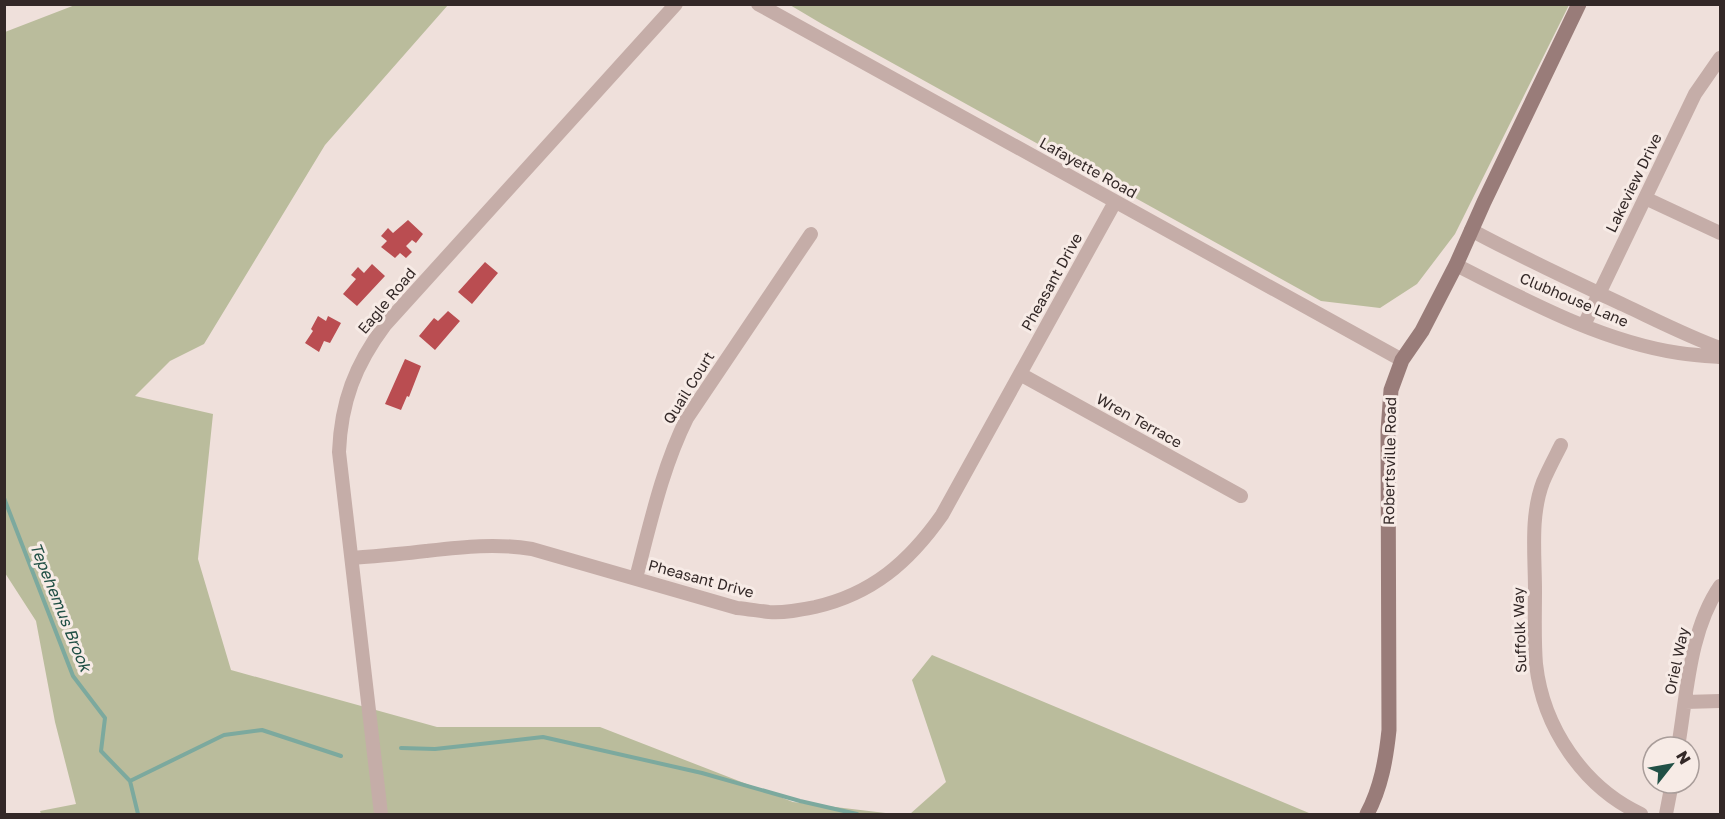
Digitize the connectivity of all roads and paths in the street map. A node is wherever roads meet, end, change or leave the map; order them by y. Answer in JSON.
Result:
{"nodes":[{"id":1,"x":676,"y":4,"type":"edge"},
{"id":2,"x":758,"y":4,"type":"edge"},
{"id":3,"x":1579,"y":4,"type":"edge"},
{"id":4,"x":1720,"y":58,"type":"edge"},
{"id":5,"x":1645,"y":198,"type":"junction"},
{"id":6,"x":1115,"y":202,"type":"junction"},
{"id":7,"x":1471,"y":230,"type":"junction"},
{"id":8,"x":1720,"y":232,"type":"edge"},
{"id":9,"x":811,"y":234,"type":"dead end"},
{"id":10,"x":1456,"y":265,"type":"junction"},
{"id":11,"x":1599,"y":294,"type":"junction"},
{"id":12,"x":1584,"y":325,"type":"junction"},
{"id":13,"x":1720,"y":348,"type":"edge"},
{"id":14,"x":1720,"y":357,"type":"edge"},
{"id":15,"x":1402,"y":360,"type":"junction"},
{"id":16,"x":1020,"y":374,"type":"junction"},
{"id":17,"x":1561,"y":445,"type":"dead end"},
{"id":18,"x":1242,"y":496,"type":"dead end"},
{"id":19,"x":352,"y":558,"type":"junction"},
{"id":20,"x":636,"y":578,"type":"junction"},
{"id":21,"x":1720,"y":586,"type":"edge"},
{"id":22,"x":1720,"y":701,"type":"edge"},
{"id":23,"x":1685,"y":702,"type":"junction"},
{"id":24,"x":1680,"y":735,"type":"edge"},
{"id":25,"x":1670,"y":795,"type":"edge"},
{"id":26,"x":381,"y":814,"type":"edge"},
{"id":27,"x":1367,"y":814,"type":"edge"},
{"id":28,"x":1641,"y":814,"type":"edge"},
{"id":29,"x":1666,"y":814,"type":"edge"}],
"edges":[{"from":1,"to":19,"type":"street","name":"Eagle Road"},
{"from":2,"to":6,"type":"street","name":"Lafayette Road"},
{"from":3,"to":7,"type":"street","name":"Robertsville Road"},
{"from":4,"to":5,"type":"street","name":"Lakeview Drive"},
{"from":5,"to":8,"type":"street"},
{"from":5,"to":11,"type":"street","name":"Lakeview Drive"},
{"from":6,"to":15,"type":"street","name":"Lafayette Road"},
{"from":6,"to":16,"type":"street","name":"Pheasant Drive"},
{"from":7,"to":10,"type":"street","name":"Robertsville Road"},
{"from":7,"to":11,"type":"street","name":"Clubhouse Lane"},
{"from":9,"to":20,"type":"street","name":"Quail Court"},
{"from":10,"to":12,"type":"street","name":"Clubhouse Lane"},
{"from":10,"to":15,"type":"street","name":"Robertsville Road"},
{"from":11,"to":12,"type":"street","name":"Lakeview Drive"},
{"from":11,"to":13,"type":"street","name":"Clubhouse Lane"},
{"from":12,"to":14,"type":"street","name":"Clubhouse Lane"},
{"from":15,"to":27,"type":"street","name":"Robertsville Road"},
{"from":16,"to":18,"type":"street","name":"Wren Terrace"},
{"from":16,"to":20,"type":"street","name":"Pheasant Drive"},
{"from":17,"to":28,"type":"street","name":"Suffolk Way"},
{"from":19,"to":20,"type":"street","name":"Pheasant Drive"},
{"from":19,"to":26,"type":"street","name":"Eagle Road"},
{"from":21,"to":23,"type":"street","name":"Oriel Way"},
{"from":22,"to":23,"type":"street"},
{"from":23,"to":24,"type":"street","name":"Oriel Way"},
{"from":25,"to":29,"type":"street"}]}
